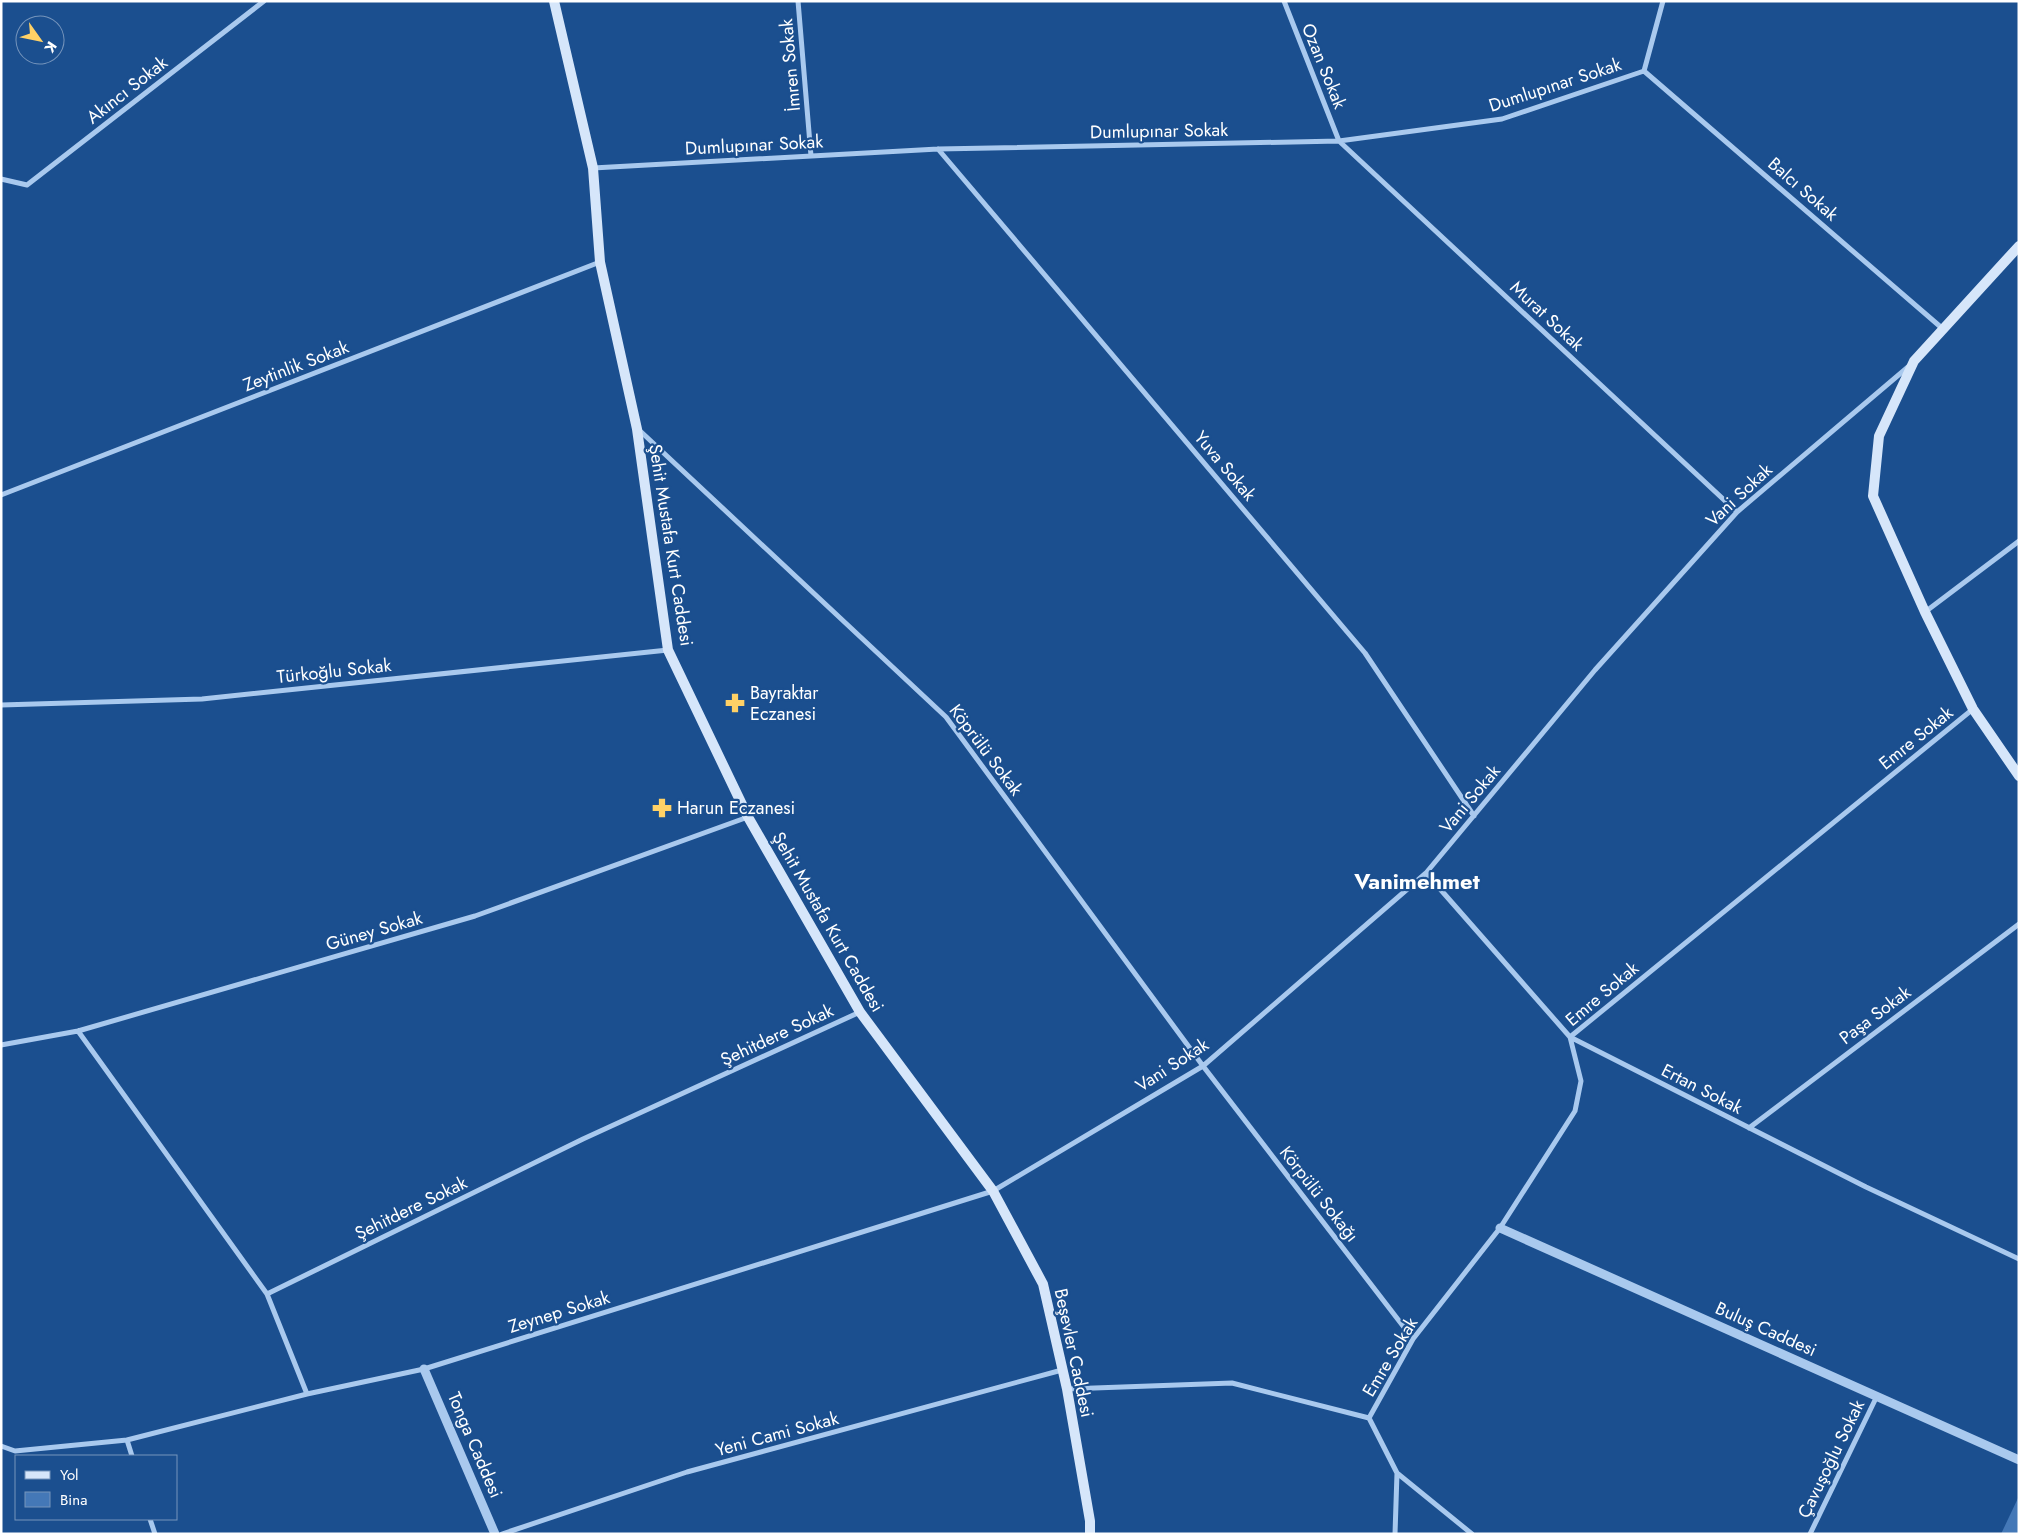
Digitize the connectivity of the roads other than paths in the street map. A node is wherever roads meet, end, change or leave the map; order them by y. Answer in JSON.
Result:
{"nodes":[{"id":1,"x":264,"y":1,"type":"edge"},
{"id":2,"x":554,"y":1,"type":"edge"},
{"id":3,"x":798,"y":1,"type":"edge"},
{"id":4,"x":1284,"y":1,"type":"edge"},
{"id":5,"x":1663,"y":1,"type":"edge"},
{"id":6,"x":1644,"y":71,"type":"junction"},
{"id":7,"x":1339,"y":141,"type":"junction"},
{"id":8,"x":938,"y":148,"type":"junction"},
{"id":9,"x":812,"y":156,"type":"junction"},
{"id":10,"x":593,"y":168,"type":"junction"},
{"id":11,"x":1,"y":179,"type":"edge"},
{"id":12,"x":2019,"y":246,"type":"edge"},
{"id":13,"x":600,"y":262,"type":"junction"},
{"id":14,"x":1943,"y":328,"type":"junction"},
{"id":15,"x":1914,"y":362,"type":"junction"},
{"id":16,"x":637,"y":429,"type":"junction"},
{"id":17,"x":1,"y":495,"type":"edge"},
{"id":18,"x":1737,"y":512,"type":"junction"},
{"id":19,"x":2019,"y":542,"type":"edge"},
{"id":20,"x":1925,"y":612,"type":"junction"},
{"id":21,"x":668,"y":650,"type":"junction"},
{"id":22,"x":1,"y":705,"type":"edge"},
{"id":23,"x":1974,"y":709,"type":"junction"},
{"id":24,"x":2019,"y":776,"type":"edge"},
{"id":25,"x":1474,"y":816,"type":"junction"},
{"id":26,"x":748,"y":817,"type":"junction"},
{"id":27,"x":1426,"y":873,"type":"junction"},
{"id":28,"x":2019,"y":924,"type":"edge"},
{"id":29,"x":860,"y":1012,"type":"junction"},
{"id":30,"x":78,"y":1031,"type":"junction"},
{"id":31,"x":1570,"y":1037,"type":"junction"},
{"id":32,"x":1,"y":1045,"type":"edge"},
{"id":33,"x":1203,"y":1066,"type":"junction"},
{"id":34,"x":1749,"y":1128,"type":"junction"},
{"id":35,"x":993,"y":1191,"type":"junction"},
{"id":36,"x":1500,"y":1228,"type":"junction"},
{"id":37,"x":2019,"y":1259,"type":"edge"},
{"id":38,"x":267,"y":1294,"type":"junction"},
{"id":39,"x":1413,"y":1339,"type":"junction"},
{"id":40,"x":424,"y":1369,"type":"junction"},
{"id":41,"x":1063,"y":1370,"type":"junction"},
{"id":42,"x":1067,"y":1389,"type":"junction"},
{"id":43,"x":308,"y":1394,"type":"junction"},
{"id":44,"x":1877,"y":1396,"type":"junction"},
{"id":45,"x":1369,"y":1418,"type":"junction"},
{"id":46,"x":128,"y":1440,"type":"junction"},
{"id":47,"x":1,"y":1446,"type":"edge"},
{"id":48,"x":132,"y":1455,"type":"edge"},
{"id":49,"x":2019,"y":1460,"type":"edge"},
{"id":50,"x":1397,"y":1473,"type":"junction"},
{"id":51,"x":150,"y":1520,"type":"edge"},
{"id":52,"x":155,"y":1534,"type":"edge"},
{"id":53,"x":495,"y":1534,"type":"edge"},
{"id":54,"x":502,"y":1534,"type":"edge"},
{"id":55,"x":1090,"y":1534,"type":"edge"},
{"id":56,"x":1395,"y":1534,"type":"edge"},
{"id":57,"x":1472,"y":1534,"type":"edge"},
{"id":58,"x":1810,"y":1534,"type":"edge"}],
"edges":[{"from":1,"to":11,"type":"street","name":"Akıncı Sokak"},
{"from":2,"to":10,"type":"main road","name":"Şehit Mustafa Kurt Caddesi"},
{"from":3,"to":9,"type":"street","name":"İmren Sokak"},
{"from":4,"to":7,"type":"street","name":"Ozan Sokak"},
{"from":5,"to":6,"type":"street","name":"Dumlupınar Sokak"},
{"from":6,"to":7,"type":"street","name":"Dumlupınar Sokak"},
{"from":6,"to":14,"type":"street","name":"Balcı Sokak"},
{"from":7,"to":8,"type":"street","name":"Dumlupınar Sokak"},
{"from":7,"to":18,"type":"street","name":"Murat Sokak"},
{"from":8,"to":9,"type":"street","name":"Dumlupınar Sokak"},
{"from":8,"to":25,"type":"street","name":"Yuva Sokak"},
{"from":9,"to":10,"type":"street","name":"Dumlupınar Sokak"},
{"from":10,"to":13,"type":"main road","name":"Şehit Mustafa Kurt Caddesi"},
{"from":12,"to":14,"type":"main road"},
{"from":13,"to":16,"type":"main road","name":"Şehit Mustafa Kurt Caddesi"},
{"from":13,"to":17,"type":"street","name":"Zeytinlik Sokak"},
{"from":14,"to":15,"type":"main road"},
{"from":15,"to":18,"type":"street","name":"Vani Sokak"},
{"from":15,"to":20,"type":"main road"},
{"from":16,"to":21,"type":"main road","name":"Şehit Mustafa Kurt Caddesi"},
{"from":16,"to":33,"type":"street","name":"Köprülü Sokak"},
{"from":18,"to":25,"type":"street","name":"Vani Sokak"},
{"from":19,"to":20,"type":"street"},
{"from":20,"to":23,"type":"main road"},
{"from":21,"to":22,"type":"street","name":"Türkoğlu Sokak"},
{"from":21,"to":26,"type":"main road","name":"Şehit Mustafa Kurt Caddesi"},
{"from":23,"to":24,"type":"main road"},
{"from":23,"to":31,"type":"street","name":"Emre Sokak"},
{"from":25,"to":27,"type":"street","name":"Vani Sokak"},
{"from":26,"to":29,"type":"main road","name":"Şehit Mustafa Kurt Caddesi"},
{"from":26,"to":30,"type":"street","name":"Güney Sokak"},
{"from":27,"to":31,"type":"street","name":"Ertan Sokak"},
{"from":27,"to":33,"type":"street","name":"Vani Sokak"},
{"from":28,"to":34,"type":"street","name":"Paşa Sokak"},
{"from":29,"to":35,"type":"main road","name":"Şehit Mustafa Kurt Caddesi"},
{"from":29,"to":38,"type":"street","name":"Şehitdere Sokak"},
{"from":30,"to":32,"type":"street","name":"Güney Sokak"},
{"from":30,"to":38,"type":"street"},
{"from":31,"to":34,"type":"street","name":"Ertan Sokak"},
{"from":31,"to":36,"type":"street","name":"Emre Sokak"},
{"from":33,"to":35,"type":"street","name":"Vani Sokak"},
{"from":33,"to":39,"type":"street","name":"Körpülü Sokağı"},
{"from":34,"to":37,"type":"street","name":"Ertan Sokak"},
{"from":35,"to":40,"type":"street","name":"Zeynep Sokak"},
{"from":35,"to":41,"type":"main road","name":"Beşevler Caddesi"},
{"from":36,"to":39,"type":"street","name":"Emre Sokak"},
{"from":36,"to":44,"type":"street","name":"Buluş Caddesi"},
{"from":38,"to":43,"type":"street"},
{"from":39,"to":45,"type":"street","name":"Emre Sokak"},
{"from":40,"to":43,"type":"street","name":"Zeynep Sokak"},
{"from":40,"to":53,"type":"street","name":"Tonga Caddesi"},
{"from":41,"to":42,"type":"main road","name":"Beşevler Caddesi"},
{"from":41,"to":54,"type":"street","name":"Yeni Cami Sokak"},
{"from":42,"to":45,"type":"street"},
{"from":42,"to":55,"type":"main road","name":"Beşevler Caddesi"},
{"from":43,"to":46,"type":"street","name":"Zeynep Sokak"},
{"from":44,"to":49,"type":"street","name":"Buluş Caddesi"},
{"from":44,"to":58,"type":"street","name":"Çavuşoğlu Sokak"},
{"from":45,"to":50,"type":"street"},
{"from":46,"to":47,"type":"street","name":"Zeynep Sokak"},
{"from":46,"to":48,"type":"street"},
{"from":50,"to":56,"type":"street"},
{"from":50,"to":57,"type":"street"},
{"from":51,"to":52,"type":"street"}]}
